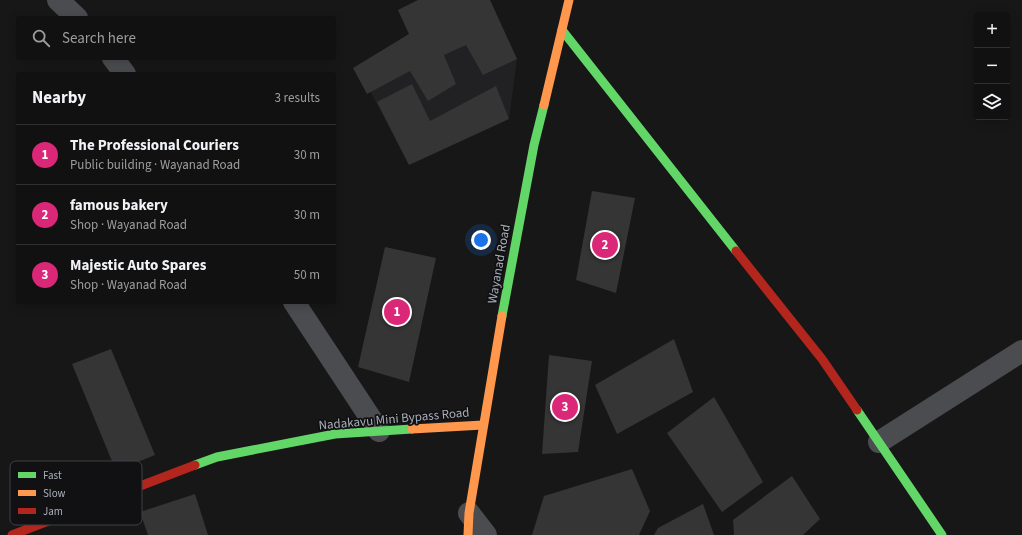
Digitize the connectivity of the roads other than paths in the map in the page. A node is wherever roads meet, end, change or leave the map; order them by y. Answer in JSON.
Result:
{"nodes":[{"id":1,"x":58,"y":0,"type":"edge"},
{"id":2,"x":569,"y":0,"type":"edge"},
{"id":3,"x":75,"y":16,"type":"edge"},
{"id":4,"x":562,"y":30,"type":"junction"},
{"id":5,"x":114,"y":60,"type":"edge"},
{"id":6,"x":124,"y":72,"type":"edge"},
{"id":7,"x":295,"y":304,"type":"edge"},
{"id":8,"x":1022,"y":351,"type":"edge"},
{"id":9,"x":483,"y":425,"type":"junction"},
{"id":10,"x":379,"y":431,"type":"junction"},
{"id":11,"x":879,"y":442,"type":"junction"},
{"id":12,"x":142,"y":486,"type":"edge"},
{"id":13,"x":469,"y":513,"type":"junction"},
{"id":14,"x":38,"y":525,"type":"edge"},
{"id":15,"x":12,"y":535,"type":"edge"},
{"id":16,"x":468,"y":535,"type":"edge"},
{"id":17,"x":486,"y":535,"type":"edge"},
{"id":18,"x":942,"y":535,"type":"edge"}],
"edges":[{"from":1,"to":3,"type":"street"},
{"from":2,"to":4,"type":"street","name":"Wayanad Road"},
{"from":4,"to":9,"type":"street","name":"Wayanad Road"},
{"from":4,"to":11,"type":"street"},
{"from":5,"to":6,"type":"street"},
{"from":7,"to":10,"type":"street"},
{"from":8,"to":11,"type":"street"},
{"from":9,"to":10,"type":"street","name":"Nadakavu Mini Bypass Road"},
{"from":9,"to":13,"type":"street","name":"Wayanad Road"},
{"from":10,"to":12,"type":"street","name":"Nadakavu Mini Bypass Road"},
{"from":11,"to":18,"type":"street"},
{"from":13,"to":16,"type":"street","name":"Wayanad Road"},
{"from":13,"to":17,"type":"street"},
{"from":14,"to":15,"type":"street","name":"Nadakavu Mini Bypass Road"}]}
